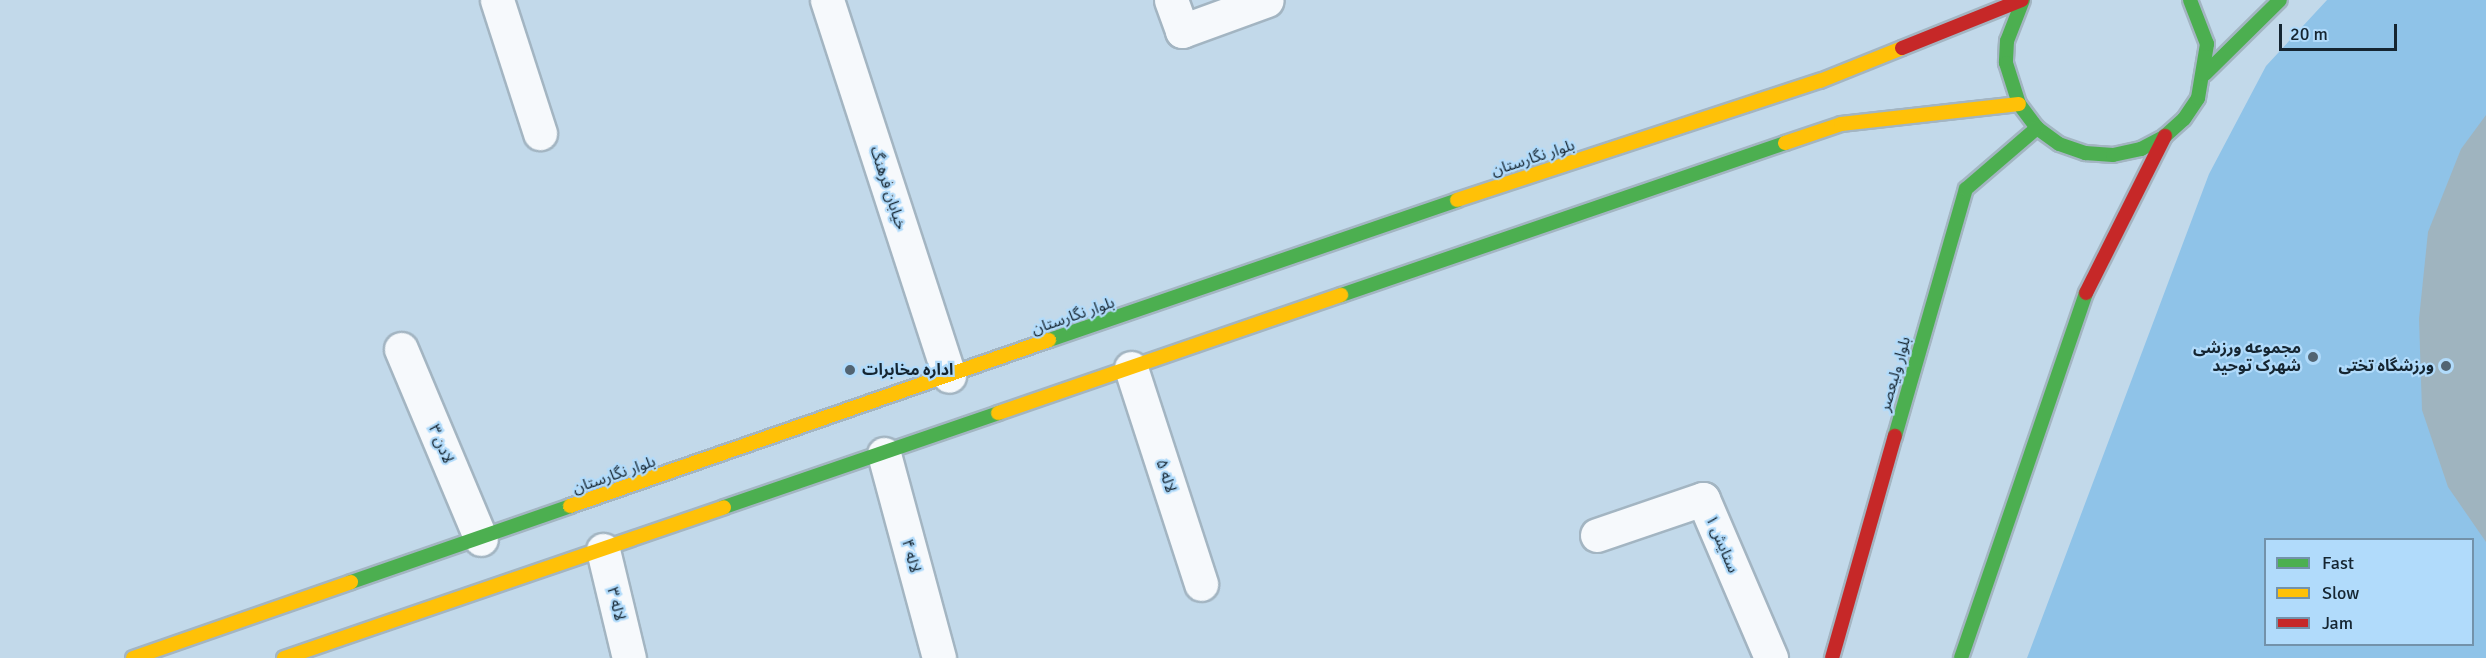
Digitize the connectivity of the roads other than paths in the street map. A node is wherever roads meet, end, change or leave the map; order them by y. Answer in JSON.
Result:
{"nodes":[{"id":1,"x":497,"y":0,"type":"edge"},
{"id":2,"x":826,"y":0,"type":"edge"},
{"id":3,"x":1171,"y":0,"type":"edge"},
{"id":4,"x":1267,"y":0,"type":"edge"},
{"id":5,"x":2023,"y":0,"type":"edge"},
{"id":6,"x":2190,"y":0,"type":"edge"},
{"id":7,"x":2280,"y":0,"type":"edge"},
{"id":8,"x":2205,"y":74,"type":"junction"},
{"id":9,"x":2019,"y":104,"type":"junction"},
{"id":10,"x":2037,"y":128,"type":"junction"},
{"id":11,"x":540,"y":133,"type":"dead end"},
{"id":12,"x":2165,"y":136,"type":"junction"},
{"id":13,"x":401,"y":349,"type":"dead end"},
{"id":14,"x":1131,"y":368,"type":"junction"},
{"id":15,"x":949,"y":376,"type":"junction"},
{"id":16,"x":884,"y":454,"type":"junction"},
{"id":17,"x":1597,"y":535,"type":"dead end"},
{"id":18,"x":481,"y":539,"type":"junction"},
{"id":19,"x":603,"y":550,"type":"junction"},
{"id":20,"x":1201,"y":584,"type":"dead end"},
{"id":21,"x":133,"y":658,"type":"edge"},
{"id":22,"x":284,"y":658,"type":"edge"},
{"id":23,"x":629,"y":658,"type":"edge"},
{"id":24,"x":939,"y":658,"type":"edge"},
{"id":25,"x":1770,"y":658,"type":"edge"},
{"id":26,"x":1832,"y":658,"type":"edge"},
{"id":27,"x":1961,"y":658,"type":"edge"}],
"edges":[{"from":1,"to":11,"type":"street"},
{"from":2,"to":15,"type":"street","name":"خیابان فرهنگ"},
{"from":3,"to":4,"type":"street"},
{"from":5,"to":9,"type":"main road"},
{"from":5,"to":15,"type":"main road","name":"بلوار نگارستان"},
{"from":6,"to":8,"type":"main road"},
{"from":7,"to":8,"type":"main road"},
{"from":8,"to":12,"type":"main road"},
{"from":9,"to":10,"type":"main road"},
{"from":9,"to":14,"type":"main road"},
{"from":10,"to":12,"type":"main road"},
{"from":10,"to":26,"type":"main road","name":"بلوار ولیعصر"},
{"from":12,"to":27,"type":"main road"},
{"from":13,"to":18,"type":"street","name":"لادن ۳"},
{"from":14,"to":16,"type":"main road"},
{"from":14,"to":20,"type":"street","name":"لاله ۵"},
{"from":15,"to":18,"type":"main road","name":"بلوار نگارستان"},
{"from":16,"to":19,"type":"main road"},
{"from":16,"to":24,"type":"street","name":"لاله ۴"},
{"from":17,"to":25,"type":"street","name":"ستایش ۱"},
{"from":18,"to":21,"type":"main road","name":"بلوار نگارستان"},
{"from":19,"to":22,"type":"main road"},
{"from":19,"to":23,"type":"street","name":"لاله ۳"}]}
